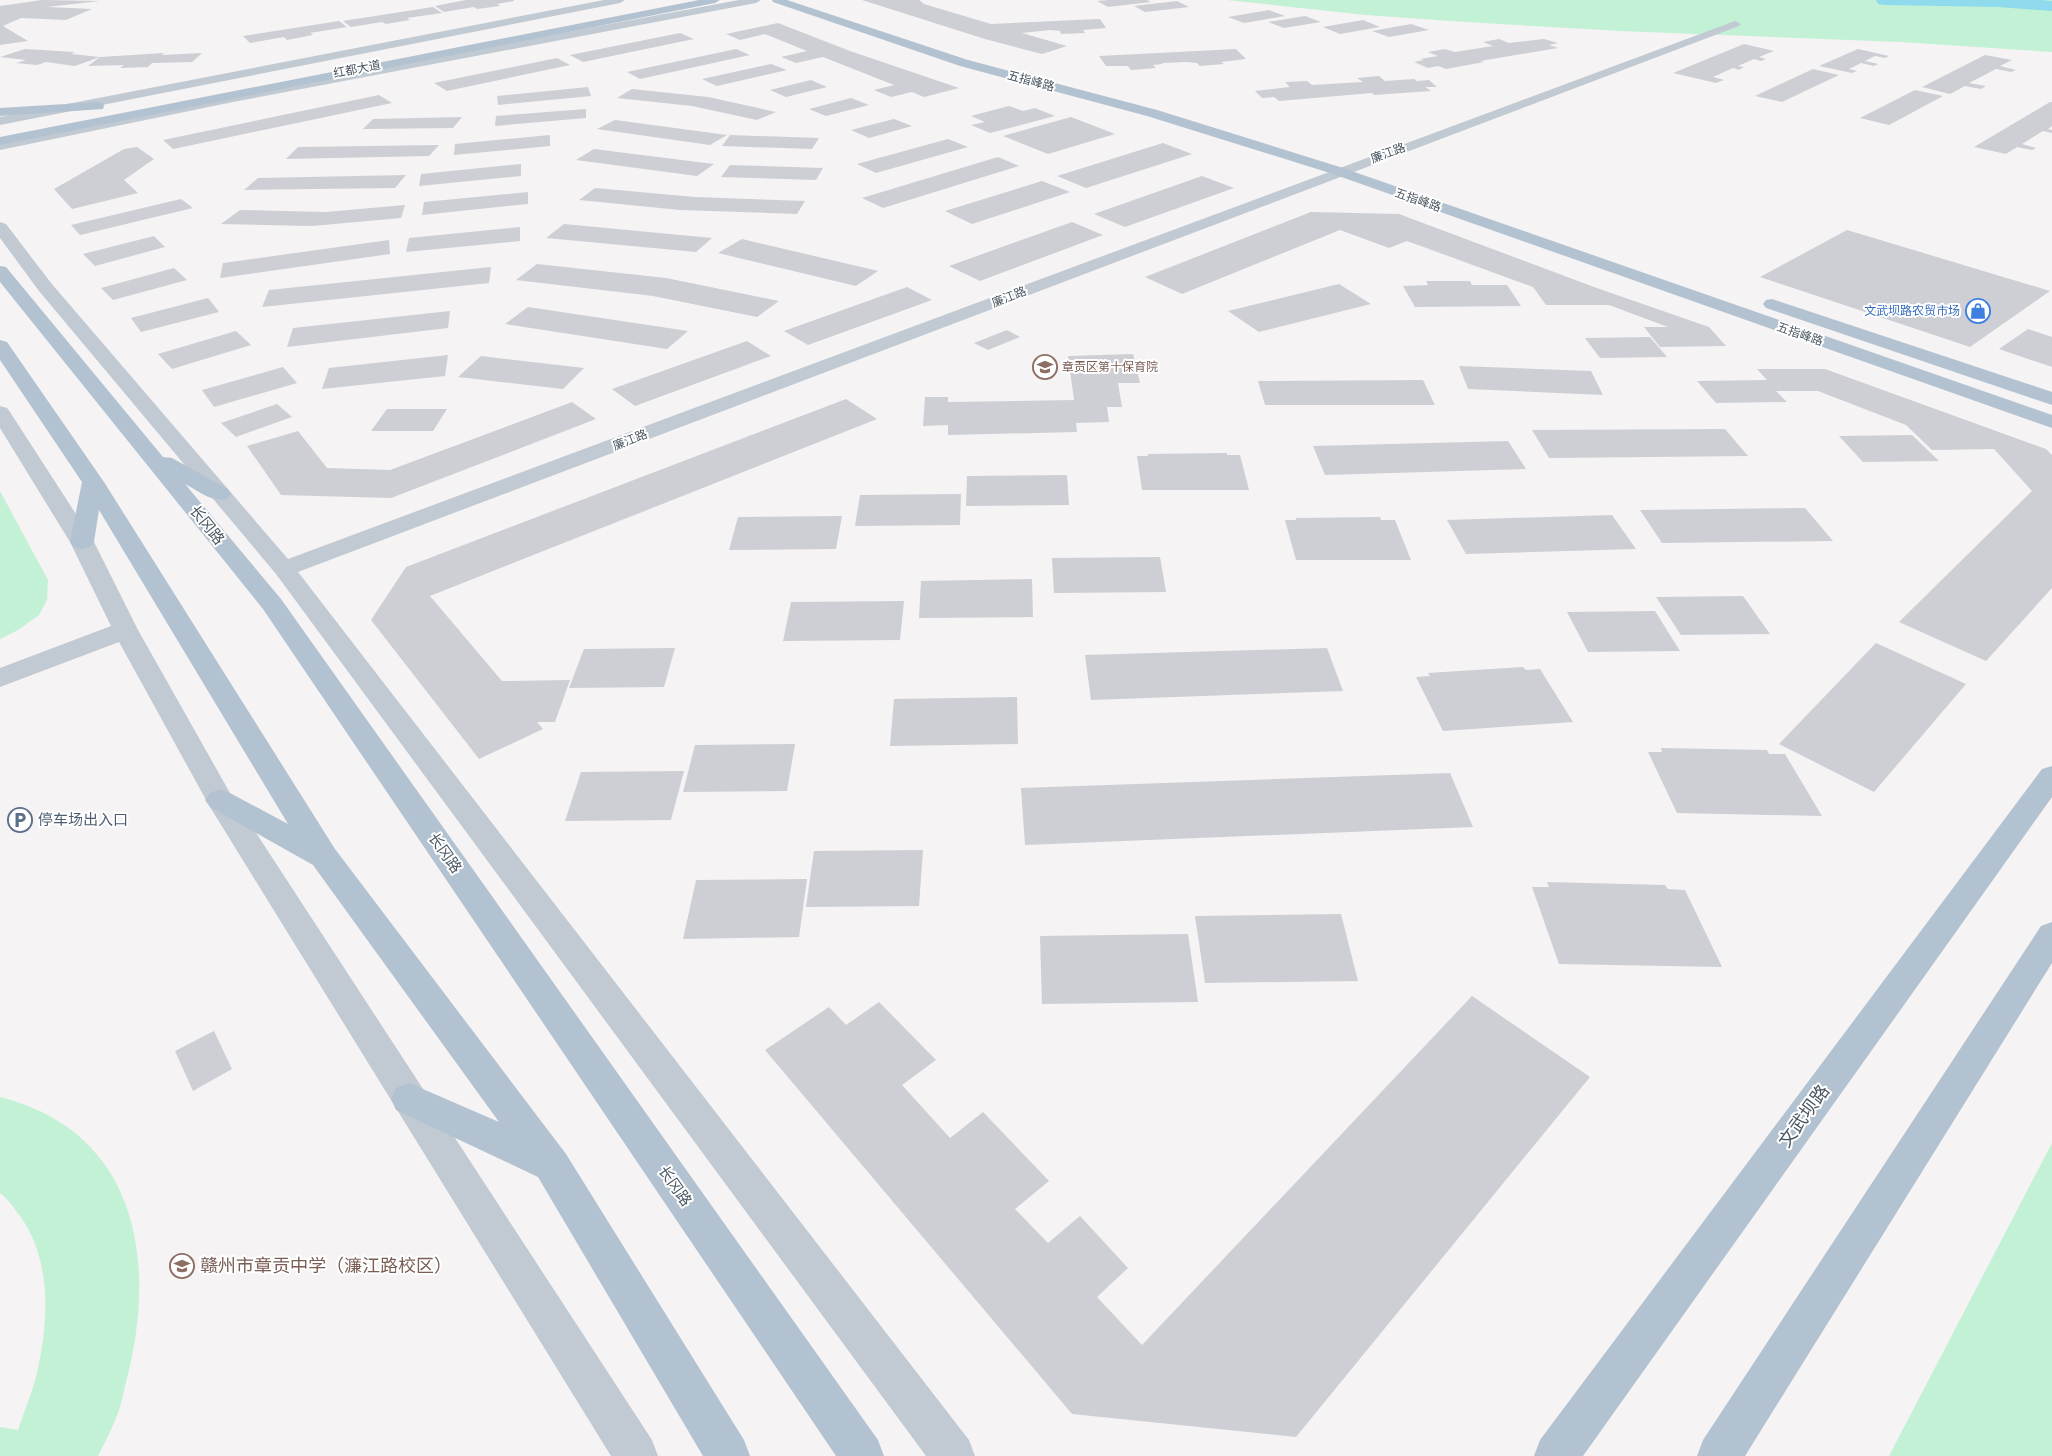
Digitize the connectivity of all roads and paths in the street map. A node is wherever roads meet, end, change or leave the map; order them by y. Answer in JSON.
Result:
{"nodes":[{"id":1,"x":620,"y":0,"type":"edge"},
{"id":2,"x":659,"y":0,"type":"edge"},
{"id":3,"x":715,"y":0,"type":"edge"},
{"id":4,"x":756,"y":0,"type":"edge"},
{"id":5,"x":777,"y":0,"type":"edge"},
{"id":6,"x":806,"y":0,"type":"edge"},
{"id":7,"x":1735,"y":24,"type":"dead end"},
{"id":8,"x":60,"y":109,"type":"junction"},
{"id":9,"x":117,"y":110,"type":"junction"},
{"id":10,"x":0,"y":112,"type":"edge"},
{"id":11,"x":0,"y":121,"type":"edge"},
{"id":12,"x":0,"y":126,"type":"edge"},
{"id":13,"x":60,"y":134,"type":"junction"},
{"id":14,"x":0,"y":140,"type":"edge"},
{"id":15,"x":0,"y":146,"type":"edge"},
{"id":16,"x":0,"y":160,"type":"edge"},
{"id":17,"x":1360,"y":164,"type":"junction"},
{"id":18,"x":1338,"y":171,"type":"junction"},
{"id":19,"x":1407,"y":180,"type":"dead end"},
{"id":20,"x":0,"y":227,"type":"edge"},
{"id":21,"x":0,"y":271,"type":"edge"},
{"id":22,"x":1757,"y":298,"type":"dead end"},
{"id":23,"x":0,"y":346,"type":"edge"},
{"id":24,"x":2052,"y":399,"type":"edge"},
{"id":25,"x":0,"y":412,"type":"edge"},
{"id":26,"x":2052,"y":422,"type":"edge"},
{"id":27,"x":150,"y":455,"type":"junction"},
{"id":28,"x":93,"y":482,"type":"junction"},
{"id":29,"x":220,"y":494,"type":"junction"},
{"id":30,"x":82,"y":542,"type":"junction"},
{"id":31,"x":284,"y":569,"type":"junction"},
{"id":32,"x":124,"y":630,"type":"junction"},
{"id":33,"x":0,"y":678,"type":"edge"},
{"id":34,"x":2052,"y":776,"type":"edge"},
{"id":35,"x":220,"y":800,"type":"junction"},
{"id":36,"x":324,"y":857,"type":"junction"},
{"id":37,"x":2052,"y":934,"type":"edge"},
{"id":38,"x":409,"y":1099,"type":"junction"},
{"id":39,"x":553,"y":1166,"type":"junction"},
{"id":40,"x":636,"y":1456,"type":"edge"},
{"id":41,"x":728,"y":1456,"type":"edge"},
{"id":42,"x":862,"y":1456,"type":"edge"},
{"id":43,"x":953,"y":1456,"type":"edge"},
{"id":44,"x":1556,"y":1456,"type":"edge"},
{"id":45,"x":1719,"y":1456,"type":"edge"}],
"edges":[{"from":1,"to":8,"type":"street"},
{"from":2,"to":9,"type":"main road","name":"红都大道"},
{"from":3,"to":9,"type":"main road","name":"红都大道"},
{"from":4,"to":13,"type":"street"},
{"from":5,"to":18,"type":"main road","name":"五指峰路"},
{"from":6,"to":17,"type":"main road","name":"五指峰路"},
{"from":7,"to":17,"type":"street","name":"廉江路"},
{"from":8,"to":9,"type":"main road"},
{"from":8,"to":10,"type":"main road"},
{"from":8,"to":11,"type":"street"},
{"from":9,"to":12,"type":"main road","name":"红都大道"},
{"from":9,"to":13,"type":"main road"},
{"from":9,"to":14,"type":"main road","name":"红都大道"},
{"from":13,"to":15,"type":"street"},
{"from":13,"to":16,"type":"main road"},
{"from":17,"to":18,"type":"street","name":"廉江路"},
{"from":17,"to":19,"type":"main road","name":"五指峰路"},
{"from":18,"to":26,"type":"main road","name":"五指峰路"},
{"from":18,"to":31,"type":"street","name":"廉江路"},
{"from":20,"to":29,"type":"street"},
{"from":21,"to":27,"type":"main road","name":"长冈路"},
{"from":22,"to":24,"type":"main road","name":"五指峰路"},
{"from":23,"to":28,"type":"main road"},
{"from":25,"to":30,"type":"street"},
{"from":27,"to":29,"type":"main road"},
{"from":27,"to":42,"type":"main road","name":"长冈路"},
{"from":28,"to":30,"type":"main road"},
{"from":28,"to":36,"type":"main road"},
{"from":29,"to":31,"type":"street"},
{"from":30,"to":32,"type":"street"},
{"from":31,"to":43,"type":"street"},
{"from":32,"to":33,"type":"street"},
{"from":32,"to":35,"type":"street"},
{"from":34,"to":44,"type":"main road","name":"文武坝路"},
{"from":35,"to":36,"type":"main road"},
{"from":35,"to":38,"type":"street"},
{"from":36,"to":39,"type":"main road"},
{"from":37,"to":45,"type":"main road"},
{"from":38,"to":39,"type":"main road"},
{"from":38,"to":40,"type":"street"},
{"from":39,"to":41,"type":"main road"}]}
